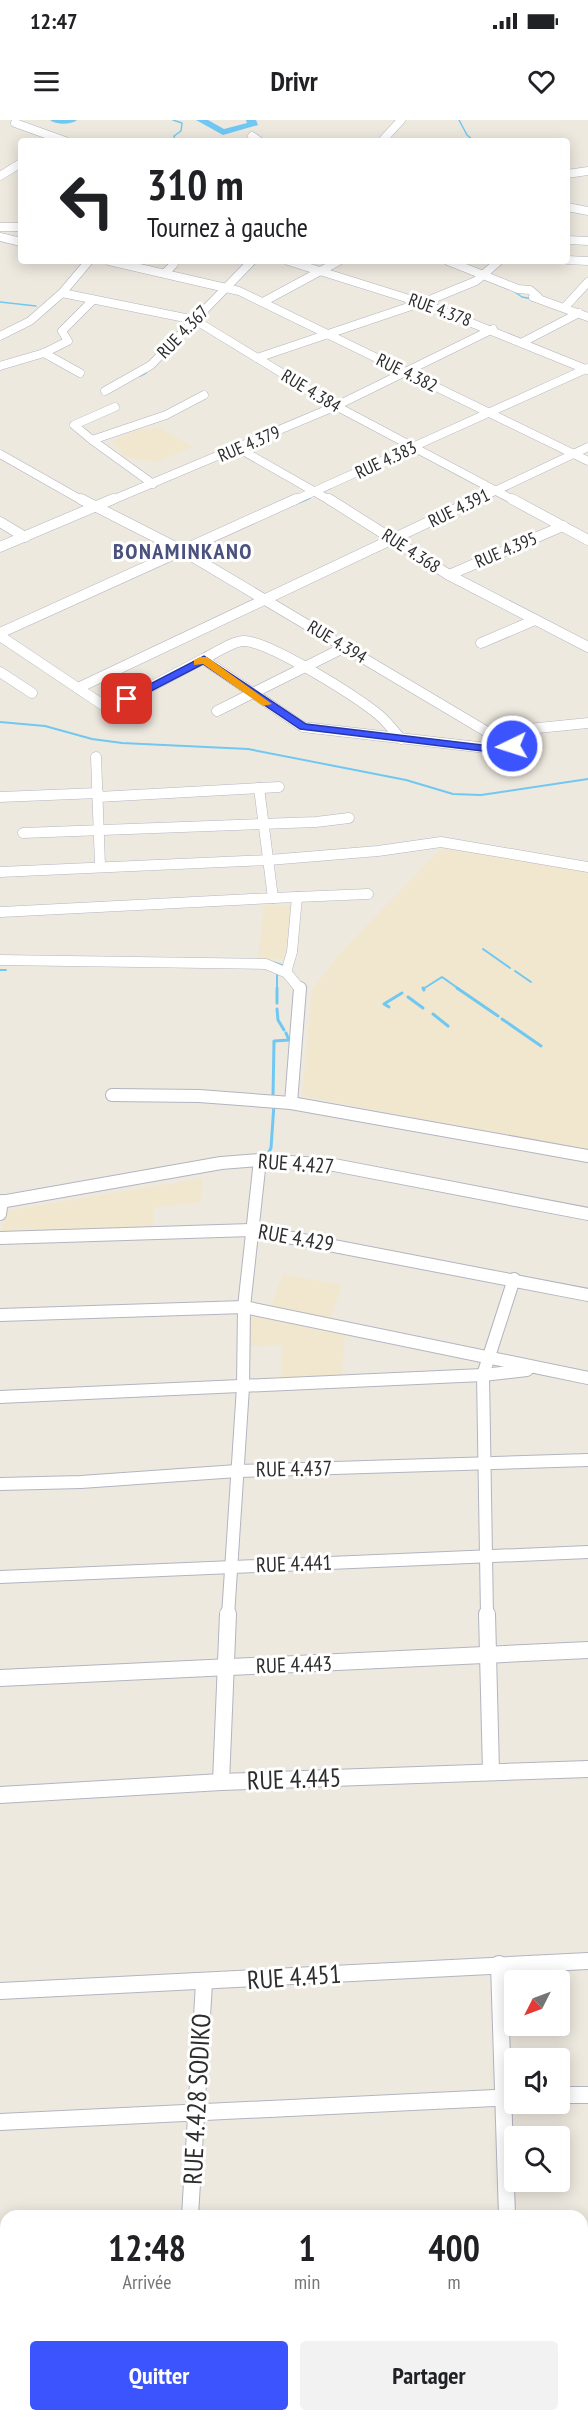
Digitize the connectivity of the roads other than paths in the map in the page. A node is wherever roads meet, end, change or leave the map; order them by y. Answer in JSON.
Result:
{"nodes":[{"id":1,"x":401,"y":120,"type":"edge"},
{"id":2,"x":15,"y":123,"type":"dead end"},
{"id":3,"x":252,"y":136,"type":"dead end"},
{"id":4,"x":55,"y":138,"type":"edge"},
{"id":5,"x":255,"y":138,"type":"edge"},
{"id":6,"x":385,"y":138,"type":"edge"},
{"id":7,"x":18,"y":165,"type":"edge"},
{"id":8,"x":588,"y":171,"type":"edge"},
{"id":9,"x":570,"y":174,"type":"edge"},
{"id":10,"x":0,"y":176,"type":"edge"},
{"id":11,"x":570,"y":208,"type":"edge"},
{"id":12,"x":588,"y":211,"type":"edge"},
{"id":13,"x":0,"y":227,"type":"edge"},
{"id":14,"x":18,"y":227,"type":"edge"},
{"id":15,"x":0,"y":237,"type":"edge"},
{"id":16,"x":570,"y":240,"type":"edge"},
{"id":17,"x":18,"y":241,"type":"edge"},
{"id":18,"x":588,"y":241,"type":"edge"},
{"id":19,"x":570,"y":260,"type":"edge"},
{"id":20,"x":588,"y":261,"type":"edge"},
{"id":21,"x":86,"y":264,"type":"edge"},
{"id":22,"x":123,"y":264,"type":"edge"},
{"id":23,"x":174,"y":264,"type":"edge"},
{"id":24,"x":249,"y":264,"type":"edge"},
{"id":25,"x":298,"y":264,"type":"edge"},
{"id":26,"x":334,"y":264,"type":"edge"},
{"id":27,"x":455,"y":264,"type":"edge"},
{"id":28,"x":497,"y":264,"type":"edge"},
{"id":29,"x":322,"y":271,"type":"junction"},
{"id":30,"x":165,"y":273,"type":"junction"},
{"id":31,"x":485,"y":276,"type":"junction"},
{"id":32,"x":588,"y":282,"type":"edge"},
{"id":33,"x":225,"y":287,"type":"junction"},
{"id":34,"x":62,"y":293,"type":"junction"},
{"id":35,"x":93,"y":300,"type":"junction"},
{"id":36,"x":263,"y":302,"type":"junction"},
{"id":37,"x":422,"y":303,"type":"junction"},
{"id":38,"x":565,"y":307,"type":"junction"},
{"id":39,"x":579,"y":313,"type":"junction"},
{"id":40,"x":588,"y":316,"type":"edge"},
{"id":41,"x":195,"y":320,"type":"junction"},
{"id":42,"x":493,"y":329,"type":"junction"},
{"id":43,"x":327,"y":334,"type":"junction"},
{"id":44,"x":0,"y":336,"type":"edge"},
{"id":45,"x":523,"y":342,"type":"junction"},
{"id":46,"x":44,"y":353,"type":"junction"},
{"id":47,"x":257,"y":358,"type":"junction"},
{"id":48,"x":0,"y":366,"type":"edge"},
{"id":49,"x":587,"y":369,"type":"edge"},
{"id":50,"x":80,"y":373,"type":"dead end"},
{"id":51,"x":407,"y":373,"type":"junction"},
{"id":52,"x":105,"y":391,"type":"dead end"},
{"id":53,"x":204,"y":394,"type":"dead end"},
{"id":54,"x":336,"y":406,"type":"junction"},
{"id":55,"x":115,"y":407,"type":"dead end"},
{"id":56,"x":490,"y":413,"type":"junction"},
{"id":57,"x":92,"y":440,"type":"junction"},
{"id":58,"x":414,"y":447,"type":"junction"},
{"id":59,"x":588,"y":447,"type":"edge"},
{"id":60,"x":238,"y":448,"type":"junction"},
{"id":61,"x":0,"y":454,"type":"edge"},
{"id":62,"x":573,"y":454,"type":"junction"},
{"id":63,"x":588,"y":461,"type":"edge"},
{"id":64,"x":153,"y":484,"type":"junction"},
{"id":65,"x":496,"y":491,"type":"junction"},
{"id":66,"x":317,"y":492,"type":"junction"},
{"id":67,"x":96,"y":508,"type":"junction"},
{"id":68,"x":0,"y":522,"type":"edge"},
{"id":69,"x":563,"y":526,"type":"junction"},
{"id":70,"x":25,"y":537,"type":"junction"},
{"id":71,"x":394,"y":539,"type":"junction"},
{"id":72,"x":588,"y":540,"type":"edge"},
{"id":73,"x":0,"y":547,"type":"edge"},
{"id":74,"x":183,"y":551,"type":"junction"},
{"id":75,"x":449,"y":575,"type":"junction"},
{"id":76,"x":265,"y":599,"type":"junction"},
{"id":77,"x":535,"y":620,"type":"junction"},
{"id":78,"x":0,"y":635,"type":"edge"},
{"id":79,"x":482,"y":643,"type":"dead end"},
{"id":80,"x":345,"y":646,"type":"junction"},
{"id":81,"x":588,"y":647,"type":"edge"},
{"id":82,"x":204,"y":660,"type":"junction"},
{"id":83,"x":302,"y":668,"type":"junction"},
{"id":84,"x":0,"y":672,"type":"edge"},
{"id":85,"x":78,"y":688,"type":"junction"},
{"id":86,"x":32,"y":693,"type":"dead end"},
{"id":87,"x":251,"y":694,"type":"junction"},
{"id":88,"x":217,"y":711,"type":"dead end"},
{"id":89,"x":588,"y":723,"type":"edge"},
{"id":90,"x":509,"y":731,"type":"junction"},
{"id":91,"x":401,"y":739,"type":"junction"},
{"id":92,"x":96,"y":757,"type":"dead end"},
{"id":93,"x":279,"y":787,"type":"dead end"},
{"id":94,"x":260,"y":788,"type":"junction"},
{"id":95,"x":98,"y":795,"type":"junction"},
{"id":96,"x":0,"y":797,"type":"edge"},
{"id":97,"x":349,"y":818,"type":"dead end"},
{"id":98,"x":263,"y":823,"type":"junction"},
{"id":99,"x":98,"y":829,"type":"junction"},
{"id":100,"x":23,"y":832,"type":"dead end"},
{"id":101,"x":269,"y":860,"type":"junction"},
{"id":102,"x":100,"y":866,"type":"junction"},
{"id":103,"x":588,"y":867,"type":"edge"},
{"id":104,"x":0,"y":872,"type":"edge"},
{"id":105,"x":368,"y":894,"type":"dead end"},
{"id":106,"x":297,"y":897,"type":"junction"},
{"id":107,"x":273,"y":898,"type":"junction"},
{"id":108,"x":1,"y":912,"type":"edge"},
{"id":109,"x":0,"y":960,"type":"edge"},
{"id":110,"x":286,"y":972,"type":"junction"},
{"id":111,"x":112,"y":1095,"type":"dead end"},
{"id":112,"x":291,"y":1103,"type":"junction"},
{"id":113,"x":588,"y":1156,"type":"edge"},
{"id":114,"x":260,"y":1160,"type":"junction"},
{"id":115,"x":1,"y":1206,"type":"edge"},
{"id":116,"x":588,"y":1214,"type":"edge"},
{"id":117,"x":251,"y":1230,"type":"junction"},
{"id":118,"x":0,"y":1238,"type":"edge"},
{"id":119,"x":514,"y":1280,"type":"junction"},
{"id":120,"x":588,"y":1294,"type":"edge"},
{"id":121,"x":244,"y":1307,"type":"junction"},
{"id":122,"x":0,"y":1315,"type":"edge"},
{"id":123,"x":487,"y":1358,"type":"junction"},
{"id":124,"x":540,"y":1369,"type":"junction"},
{"id":125,"x":483,"y":1375,"type":"junction"},
{"id":126,"x":588,"y":1377,"type":"edge"},
{"id":127,"x":243,"y":1387,"type":"junction"},
{"id":128,"x":0,"y":1397,"type":"edge"},
{"id":129,"x":588,"y":1460,"type":"edge"},
{"id":130,"x":483,"y":1465,"type":"junction"},
{"id":131,"x":237,"y":1471,"type":"junction"},
{"id":132,"x":0,"y":1484,"type":"edge"},
{"id":133,"x":588,"y":1552,"type":"edge"},
{"id":134,"x":486,"y":1556,"type":"junction"},
{"id":135,"x":230,"y":1566,"type":"junction"},
{"id":136,"x":0,"y":1577,"type":"edge"},
{"id":137,"x":588,"y":1650,"type":"edge"},
{"id":138,"x":487,"y":1656,"type":"junction"},
{"id":139,"x":225,"y":1667,"type":"junction"},
{"id":140,"x":0,"y":1678,"type":"edge"},
{"id":141,"x":588,"y":1769,"type":"edge"},
{"id":142,"x":491,"y":1772,"type":"junction"},
{"id":143,"x":220,"y":1782,"type":"junction"},
{"id":144,"x":0,"y":1795,"type":"edge"},
{"id":145,"x":588,"y":1961,"type":"edge"},
{"id":146,"x":499,"y":1964,"type":"junction"},
{"id":147,"x":204,"y":1983,"type":"junction"},
{"id":148,"x":0,"y":1991,"type":"edge"},
{"id":149,"x":505,"y":2048,"type":"edge"},
{"id":150,"x":588,"y":2094,"type":"edge"},
{"id":151,"x":570,"y":2095,"type":"edge"},
{"id":152,"x":504,"y":2097,"type":"edge"},
{"id":153,"x":196,"y":2114,"type":"junction"},
{"id":154,"x":509,"y":2114,"type":"edge"},
{"id":155,"x":0,"y":2122,"type":"edge"},
{"id":156,"x":190,"y":2210,"type":"edge"},
{"id":157,"x":507,"y":2210,"type":"edge"}],
"edges":[{"from":1,"to":6,"type":"street"},
{"from":2,"to":4,"type":"street"},
{"from":3,"to":5,"type":"street"},
{"from":7,"to":10,"type":"street"},
{"from":8,"to":9,"type":"street"},
{"from":11,"to":12,"type":"street"},
{"from":13,"to":14,"type":"street"},
{"from":15,"to":17,"type":"street"},
{"from":16,"to":18,"type":"street"},
{"from":19,"to":20,"type":"street"},
{"from":21,"to":34,"type":"street"},
{"from":22,"to":30,"type":"street","name":"RUE 4.382"},
{"from":23,"to":30,"type":"street"},
{"from":24,"to":33,"type":"street","name":"RUE 4.367"},
{"from":25,"to":29,"type":"street","name":"RUE 4.378"},
{"from":26,"to":29,"type":"street"},
{"from":27,"to":31,"type":"street"},
{"from":28,"to":31,"type":"street"},
{"from":29,"to":36,"type":"street"},
{"from":29,"to":37,"type":"street","name":"RUE 4.378"},
{"from":30,"to":33,"type":"street","name":"RUE 4.382"},
{"from":31,"to":37,"type":"street"},
{"from":31,"to":38,"type":"street"},
{"from":32,"to":38,"type":"street"},
{"from":33,"to":36,"type":"street","name":"RUE 4.382"},
{"from":33,"to":41,"type":"street","name":"RUE 4.367"},
{"from":34,"to":35,"type":"street","name":"RUE 4.384"},
{"from":34,"to":44,"type":"street"},
{"from":35,"to":41,"type":"street","name":"RUE 4.384"},
{"from":35,"to":46,"type":"street"},
{"from":36,"to":43,"type":"street","name":"RUE 4.382"},
{"from":37,"to":42,"type":"street","name":"RUE 4.378"},
{"from":37,"to":43,"type":"street"},
{"from":38,"to":39,"type":"street"},
{"from":39,"to":40,"type":"street"},
{"from":39,"to":45,"type":"street"},
{"from":41,"to":47,"type":"street","name":"RUE 4.384"},
{"from":41,"to":52,"type":"street","name":"RUE 4.367"},
{"from":42,"to":45,"type":"street","name":"RUE 4.378"},
{"from":42,"to":51,"type":"street","name":"RUE 4.379"},
{"from":43,"to":47,"type":"street"},
{"from":43,"to":51,"type":"street","name":"RUE 4.382"},
{"from":45,"to":49,"type":"street","name":"RUE 4.378"},
{"from":46,"to":48,"type":"street"},
{"from":46,"to":50,"type":"street"},
{"from":47,"to":54,"type":"street","name":"RUE 4.384"},
{"from":49,"to":56,"type":"street","name":"RUE 4.383"},
{"from":51,"to":54,"type":"street","name":"RUE 4.379"},
{"from":51,"to":56,"type":"street","name":"RUE 4.382"},
{"from":53,"to":57,"type":"street"},
{"from":54,"to":58,"type":"street","name":"RUE 4.384"},
{"from":54,"to":60,"type":"street","name":"RUE 4.379"},
{"from":55,"to":57,"type":"street"},
{"from":56,"to":58,"type":"street","name":"RUE 4.383"},
{"from":56,"to":62,"type":"street","name":"RUE 4.382"},
{"from":57,"to":64,"type":"street"},
{"from":58,"to":65,"type":"street","name":"RUE 4.384"},
{"from":58,"to":66,"type":"street","name":"RUE 4.383"},
{"from":59,"to":62,"type":"street","name":"RUE 4.391"},
{"from":60,"to":64,"type":"street","name":"RUE 4.379"},
{"from":60,"to":66,"type":"street","name":"RUE 4.368"},
{"from":61,"to":67,"type":"street","name":"RUE 4.394"},
{"from":62,"to":63,"type":"street","name":"RUE 4.382"},
{"from":62,"to":65,"type":"street","name":"RUE 4.391"},
{"from":64,"to":67,"type":"street","name":"RUE 4.379"},
{"from":65,"to":69,"type":"street","name":"RUE 4.384"},
{"from":65,"to":71,"type":"street","name":"RUE 4.391"},
{"from":66,"to":71,"type":"street","name":"RUE 4.368"},
{"from":66,"to":74,"type":"street","name":"RUE 4.383"},
{"from":67,"to":70,"type":"street","name":"RUE 4.379"},
{"from":67,"to":74,"type":"street","name":"RUE 4.394"},
{"from":68,"to":70,"type":"street"},
{"from":69,"to":72,"type":"street","name":"RUE 4.384"},
{"from":69,"to":75,"type":"street","name":"RUE 4.395"},
{"from":70,"to":73,"type":"street","name":"RUE 4.379"},
{"from":71,"to":75,"type":"street","name":"RUE 4.368"},
{"from":71,"to":76,"type":"street","name":"RUE 4.391"},
{"from":74,"to":76,"type":"street","name":"RUE 4.394"},
{"from":74,"to":78,"type":"street","name":"RUE 4.383"},
{"from":75,"to":77,"type":"street","name":"RUE 4.368"},
{"from":76,"to":80,"type":"street","name":"RUE 4.394"},
{"from":76,"to":85,"type":"street","name":"RUE 4.391"},
{"from":77,"to":79,"type":"street"},
{"from":77,"to":81,"type":"street","name":"RUE 4.368"},
{"from":78,"to":85,"type":"street"},
{"from":80,"to":83,"type":"street"},
{"from":80,"to":90,"type":"street","name":"RUE 4.394"},
{"from":82,"to":83,"type":"street"},
{"from":82,"to":85,"type":"street"},
{"from":82,"to":87,"type":"street"},
{"from":83,"to":87,"type":"street"},
{"from":83,"to":91,"type":"street"},
{"from":84,"to":86,"type":"street"},
{"from":87,"to":88,"type":"street"},
{"from":87,"to":91,"type":"street"},
{"from":89,"to":90,"type":"street","name":"RUE 4.394"},
{"from":90,"to":91,"type":"street"},
{"from":92,"to":95,"type":"street"},
{"from":93,"to":94,"type":"street"},
{"from":94,"to":95,"type":"street"},
{"from":94,"to":98,"type":"street"},
{"from":95,"to":96,"type":"street"},
{"from":95,"to":99,"type":"street"},
{"from":97,"to":98,"type":"street"},
{"from":98,"to":99,"type":"street"},
{"from":98,"to":101,"type":"street"},
{"from":99,"to":100,"type":"street"},
{"from":99,"to":102,"type":"street"},
{"from":101,"to":102,"type":"street"},
{"from":101,"to":103,"type":"street"},
{"from":101,"to":107,"type":"street"},
{"from":102,"to":104,"type":"street"},
{"from":105,"to":106,"type":"street"},
{"from":106,"to":107,"type":"street"},
{"from":106,"to":110,"type":"street"},
{"from":107,"to":108,"type":"street"},
{"from":109,"to":110,"type":"street"},
{"from":110,"to":112,"type":"street"},
{"from":111,"to":112,"type":"street"},
{"from":112,"to":113,"type":"street"},
{"from":114,"to":115,"type":"street","name":"RUE 4.427"},
{"from":114,"to":116,"type":"street","name":"RUE 4.427"},
{"from":114,"to":117,"type":"street"},
{"from":117,"to":118,"type":"street","name":"RUE 4.429"},
{"from":117,"to":119,"type":"street","name":"RUE 4.429"},
{"from":117,"to":121,"type":"street"},
{"from":119,"to":120,"type":"street","name":"RUE 4.429"},
{"from":119,"to":123,"type":"street"},
{"from":121,"to":122,"type":"street"},
{"from":121,"to":123,"type":"street"},
{"from":121,"to":127,"type":"street"},
{"from":123,"to":124,"type":"street"},
{"from":123,"to":125,"type":"street"},
{"from":124,"to":125,"type":"street"},
{"from":124,"to":126,"type":"street"},
{"from":125,"to":127,"type":"street"},
{"from":125,"to":130,"type":"street"},
{"from":127,"to":128,"type":"street"},
{"from":127,"to":131,"type":"street"},
{"from":129,"to":130,"type":"street","name":"RUE 4.437"},
{"from":130,"to":131,"type":"street","name":"RUE 4.437"},
{"from":130,"to":134,"type":"street"},
{"from":131,"to":132,"type":"street","name":"RUE 4.437"},
{"from":131,"to":135,"type":"street"},
{"from":133,"to":134,"type":"street","name":"RUE 4.441"},
{"from":134,"to":135,"type":"street","name":"RUE 4.441"},
{"from":134,"to":138,"type":"street"},
{"from":135,"to":136,"type":"street","name":"RUE 4.441"},
{"from":135,"to":139,"type":"street"},
{"from":137,"to":138,"type":"street","name":"RUE 4.443"},
{"from":138,"to":139,"type":"street","name":"RUE 4.443"},
{"from":138,"to":142,"type":"street"},
{"from":139,"to":140,"type":"street","name":"RUE 4.443"},
{"from":139,"to":143,"type":"street"},
{"from":141,"to":142,"type":"street","name":"RUE 4.445"},
{"from":142,"to":143,"type":"street","name":"RUE 4.445"},
{"from":143,"to":144,"type":"street","name":"RUE 4.445"},
{"from":145,"to":146,"type":"street","name":"RUE 4.451"},
{"from":146,"to":147,"type":"street","name":"RUE 4.451"},
{"from":146,"to":149,"type":"street"},
{"from":147,"to":148,"type":"street","name":"RUE 4.451"},
{"from":147,"to":153,"type":"street","name":"RUE 4.428 SODIKO"},
{"from":150,"to":151,"type":"street"},
{"from":152,"to":153,"type":"street"},
{"from":153,"to":155,"type":"street"},
{"from":153,"to":156,"type":"street","name":"RUE 4.428 SODIKO"},
{"from":154,"to":157,"type":"street"}]}
